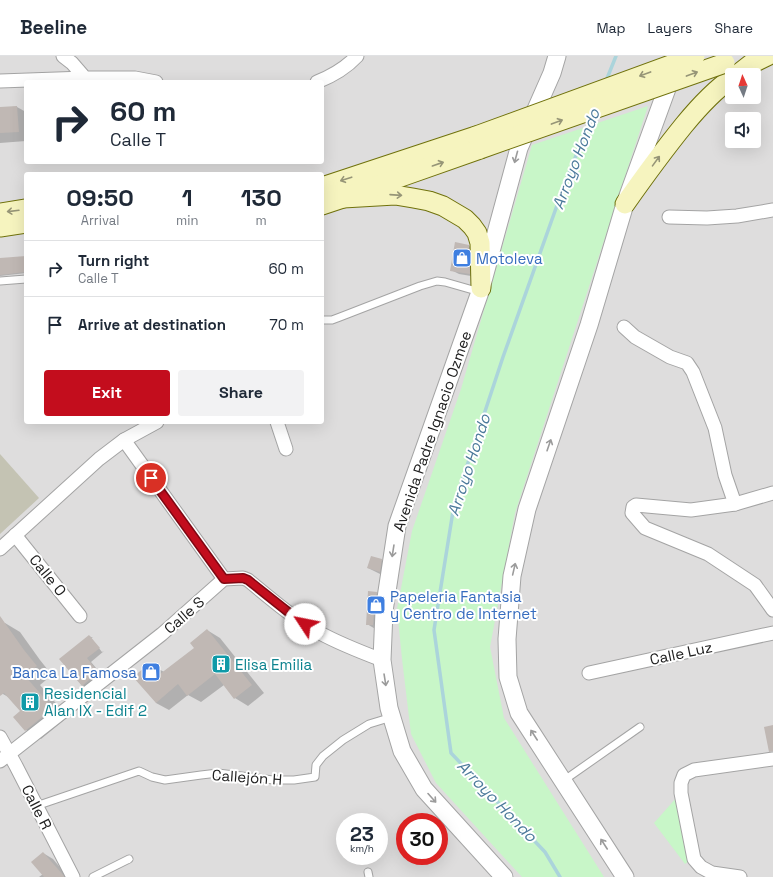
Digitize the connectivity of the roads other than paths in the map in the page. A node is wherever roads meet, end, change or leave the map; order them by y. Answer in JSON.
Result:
{"nodes":[{"id":1,"x":63,"y":56,"type":"edge"},
{"id":2,"x":356,"y":56,"type":"edge"},
{"id":3,"x":557,"y":56,"type":"edge"},
{"id":4,"x":679,"y":56,"type":"edge"},
{"id":5,"x":694,"y":56,"type":"edge"},
{"id":6,"x":744,"y":56,"type":"edge"},
{"id":7,"x":767,"y":56,"type":"edge"},
{"id":8,"x":734,"y":68,"type":"edge"},
{"id":9,"x":741,"y":68,"type":"edge"},
{"id":10,"x":725,"y":74,"type":"edge"},
{"id":11,"x":85,"y":78,"type":"junction"},
{"id":12,"x":24,"y":80,"type":"edge"},
{"id":13,"x":28,"y":80,"type":"edge"},
{"id":14,"x":145,"y":80,"type":"edge"},
{"id":15,"x":322,"y":80,"type":"edge"},
{"id":16,"x":0,"y":81,"type":"edge"},
{"id":17,"x":725,"y":82,"type":"edge"},
{"id":18,"x":478,"y":143,"type":"junction"},
{"id":19,"x":324,"y":186,"type":"edge"},
{"id":20,"x":343,"y":198,"type":"junction"},
{"id":21,"x":324,"y":204,"type":"edge"},
{"id":22,"x":625,"y":204,"type":"junction"},
{"id":23,"x":24,"y":209,"type":"edge"},
{"id":24,"x":773,"y":210,"type":"edge"},
{"id":25,"x":0,"y":213,"type":"edge"},
{"id":26,"x":669,"y":216,"type":"dead end"},
{"id":27,"x":24,"y":223,"type":"edge"},
{"id":28,"x":0,"y":227,"type":"edge"},
{"id":29,"x":24,"y":279,"type":"edge"},
{"id":30,"x":0,"y":281,"type":"edge"},
{"id":31,"x":480,"y":290,"type":"junction"},
{"id":32,"x":324,"y":320,"type":"edge"},
{"id":33,"x":624,"y":326,"type":"dead end"},
{"id":34,"x":153,"y":424,"type":"edge"},
{"id":35,"x":278,"y":424,"type":"edge"},
{"id":36,"x":124,"y":440,"type":"junction"},
{"id":37,"x":286,"y":448,"type":"dead end"},
{"id":38,"x":773,"y":493,"type":"edge"},
{"id":39,"x":735,"y":504,"type":"junction"},
{"id":40,"x":15,"y":535,"type":"junction"},
{"id":41,"x":0,"y":548,"type":"edge"},
{"id":42,"x":224,"y":579,"type":"junction"},
{"id":43,"x":773,"y":610,"type":"edge"},
{"id":44,"x":80,"y":616,"type":"dead end"},
{"id":45,"x":773,"y":633,"type":"edge"},
{"id":46,"x":382,"y":660,"type":"junction"},
{"id":47,"x":589,"y":673,"type":"dead end"},
{"id":48,"x":392,"y":717,"type":"junction"},
{"id":49,"x":640,"y":727,"type":"dead end"},
{"id":50,"x":0,"y":737,"type":"edge"},
{"id":51,"x":5,"y":757,"type":"edge"},
{"id":52,"x":773,"y":759,"type":"edge"},
{"id":53,"x":563,"y":781,"type":"junction"},
{"id":54,"x":36,"y":806,"type":"junction"},
{"id":55,"x":129,"y":859,"type":"dead end"},
{"id":56,"x":73,"y":877,"type":"edge"},
{"id":57,"x":93,"y":877,"type":"edge"},
{"id":58,"x":504,"y":877,"type":"edge"},
{"id":59,"x":625,"y":877,"type":"edge"},
{"id":60,"x":740,"y":877,"type":"edge"}],
"edges":[{"from":1,"to":11,"type":"street"},
{"from":2,"to":15,"type":"street"},
{"from":3,"to":31,"type":"street","name":"Avenida Padre Ignacio Ozmee","one_way":true},
{"from":4,"to":22,"type":"street"},
{"from":5,"to":18,"type":"main road","one_way":true,"bridge":true},
{"from":6,"to":8,"type":"main road"},
{"from":7,"to":9,"type":"main road"},
{"from":18,"to":10,"type":"main road","one_way":true,"bridge":true},
{"from":11,"to":13,"type":"street"},
{"from":11,"to":14,"type":"street"},
{"from":12,"to":16,"type":"street"},
{"from":22,"to":17,"type":"main road","one_way":true},
{"from":18,"to":19,"type":"main road","one_way":true},
{"from":20,"to":18,"type":"main road","one_way":true},
{"from":20,"to":21,"type":"main road"},
{"from":20,"to":31,"type":"main road","one_way":true},
{"from":53,"to":22,"type":"street","one_way":true},
{"from":23,"to":25,"type":"main road","one_way":true},
{"from":24,"to":26,"type":"street"},
{"from":27,"to":28,"type":"main road"},
{"from":29,"to":30,"type":"lane"},
{"from":31,"to":32,"type":"lane"},
{"from":31,"to":46,"type":"street","name":"Avenida Padre Ignacio Ozmee","one_way":true},
{"from":33,"to":39,"type":"street"},
{"from":34,"to":36,"type":"street"},
{"from":35,"to":37,"type":"street"},
{"from":36,"to":40,"type":"street"},
{"from":36,"to":42,"type":"street"},
{"from":38,"to":39,"type":"street"},
{"from":39,"to":43,"type":"street"},
{"from":40,"to":41,"type":"street"},
{"from":40,"to":44,"type":"street","name":"Calle O"},
{"from":42,"to":46,"type":"street"},
{"from":42,"to":51,"type":"street","name":"Calle S"},
{"from":45,"to":47,"type":"street","name":"Calle Luz"},
{"from":46,"to":48,"type":"street","name":"Avenida Padre Ignacio Ozmee","one_way":true},
{"from":48,"to":54,"type":"lane","name":"Callejón H"},
{"from":48,"to":58,"type":"street","name":"Avenida Padre Ignacio Ozmee","one_way":true},
{"from":49,"to":53,"type":"lane"},
{"from":50,"to":51,"type":"street","name":"Calle R"},
{"from":51,"to":54,"type":"street","name":"Calle R"},
{"from":52,"to":60,"type":"street"},
{"from":59,"to":53,"type":"street","one_way":true},
{"from":54,"to":56,"type":"street","name":"Calle R"},
{"from":55,"to":57,"type":"lane"}]}
